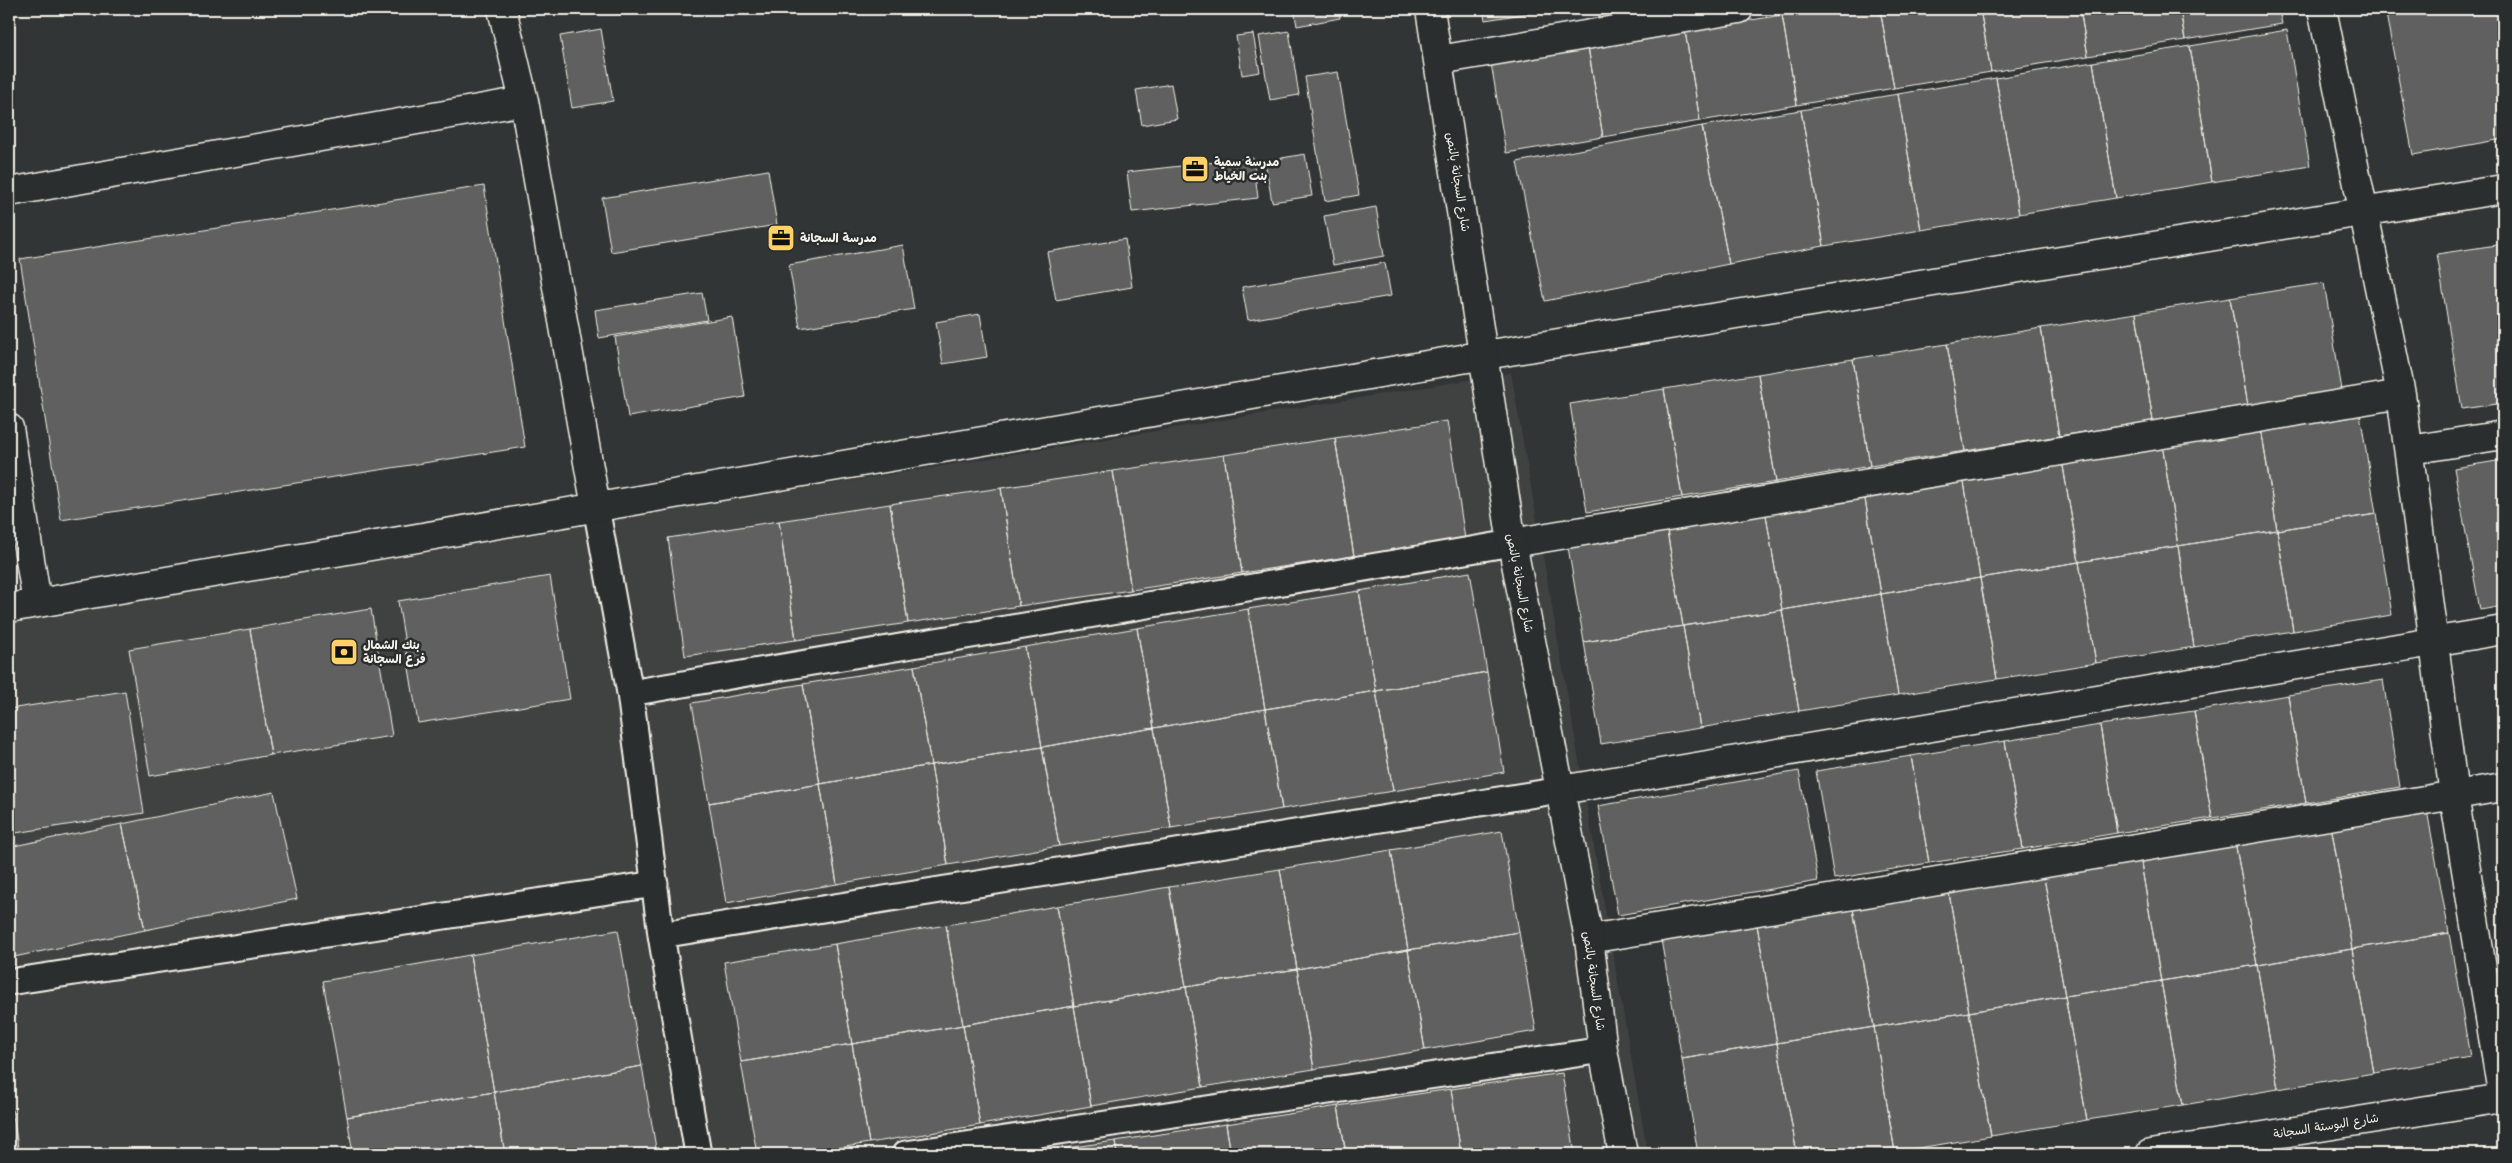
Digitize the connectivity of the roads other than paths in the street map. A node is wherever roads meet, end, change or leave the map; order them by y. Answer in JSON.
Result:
{"nodes":[{"id":1,"x":502,"y":9,"type":"edge"},
{"id":2,"x":1430,"y":9,"type":"edge"},
{"id":3,"x":1739,"y":9,"type":"edge"},
{"id":4,"x":2322,"y":9,"type":"edge"},
{"id":5,"x":1439,"y":60,"type":"junction"},
{"id":6,"x":524,"y":101,"type":"junction"},
{"id":7,"x":2503,"y":189,"type":"edge"},
{"id":8,"x":9,"y":192,"type":"edge"},
{"id":9,"x":2363,"y":212,"type":"junction"},
{"id":10,"x":1485,"y":355,"type":"junction"},
{"id":11,"x":2401,"y":394,"type":"junction"},
{"id":12,"x":9,"y":428,"type":"edge"},
{"id":13,"x":2503,"y":435,"type":"edge"},
{"id":14,"x":2410,"y":450,"type":"junction"},
{"id":15,"x":596,"y":507,"type":"junction"},
{"id":16,"x":1512,"y":543,"type":"junction"},
{"id":17,"x":37,"y":603,"type":"junction"},
{"id":18,"x":9,"y":608,"type":"edge"},
{"id":19,"x":2503,"y":630,"type":"edge"},
{"id":20,"x":2433,"y":641,"type":"junction"},
{"id":21,"x":630,"y":692,"type":"junction"},
{"id":22,"x":2503,"y":787,"type":"edge"},
{"id":23,"x":1561,"y":790,"type":"junction"},
{"id":24,"x":2454,"y":795,"type":"junction"},
{"id":25,"x":655,"y":884,"type":"junction"},
{"id":26,"x":661,"y":935,"type":"junction"},
{"id":27,"x":1589,"y":939,"type":"junction"},
{"id":28,"x":9,"y":982,"type":"edge"},
{"id":29,"x":1603,"y":1050,"type":"junction"},
{"id":30,"x":2503,"y":1098,"type":"edge"},
{"id":31,"x":698,"y":1154,"type":"edge"},
{"id":32,"x":905,"y":1154,"type":"edge"},
{"id":33,"x":1622,"y":1154,"type":"edge"},
{"id":34,"x":2150,"y":1154,"type":"edge"}],
"edges":[{"from":1,"to":6,"type":"street"},
{"from":2,"to":5,"type":"street","name":"شارع السجانة بالنص"},
{"from":3,"to":5,"type":"street"},
{"from":4,"to":9,"type":"street"},
{"from":5,"to":10,"type":"street","name":"شارع السجانة بالنص"},
{"from":6,"to":8,"type":"street"},
{"from":6,"to":15,"type":"street"},
{"from":7,"to":9,"type":"street"},
{"from":9,"to":10,"type":"street"},
{"from":9,"to":11,"type":"street"},
{"from":10,"to":15,"type":"street"},
{"from":10,"to":16,"type":"street","name":"شارع السجانة بالنص"},
{"from":11,"to":14,"type":"street"},
{"from":11,"to":16,"type":"street"},
{"from":12,"to":17,"type":"street"},
{"from":13,"to":14,"type":"street"},
{"from":14,"to":20,"type":"street"},
{"from":15,"to":17,"type":"street"},
{"from":15,"to":21,"type":"lane"},
{"from":16,"to":21,"type":"lane"},
{"from":16,"to":23,"type":"street","name":"شارع السجانة بالنص"},
{"from":17,"to":18,"type":"street"},
{"from":19,"to":20,"type":"street"},
{"from":20,"to":23,"type":"street"},
{"from":20,"to":24,"type":"street"},
{"from":21,"to":25,"type":"lane"},
{"from":22,"to":24,"type":"street"},
{"from":23,"to":26,"type":"lane"},
{"from":23,"to":27,"type":"street","name":"شارع السجانة بالنص"},
{"from":24,"to":27,"type":"street"},
{"from":24,"to":30,"type":"street"},
{"from":25,"to":26,"type":"lane"},
{"from":25,"to":28,"type":"lane"},
{"from":26,"to":31,"type":"lane"},
{"from":27,"to":29,"type":"street","name":"شارع السجانة بالنص"},
{"from":29,"to":32,"type":"lane"},
{"from":29,"to":33,"type":"street","name":"شارع السجانة بالنص"},
{"from":30,"to":34,"type":"street","name":"شارع البوستة السجانة"}]}
